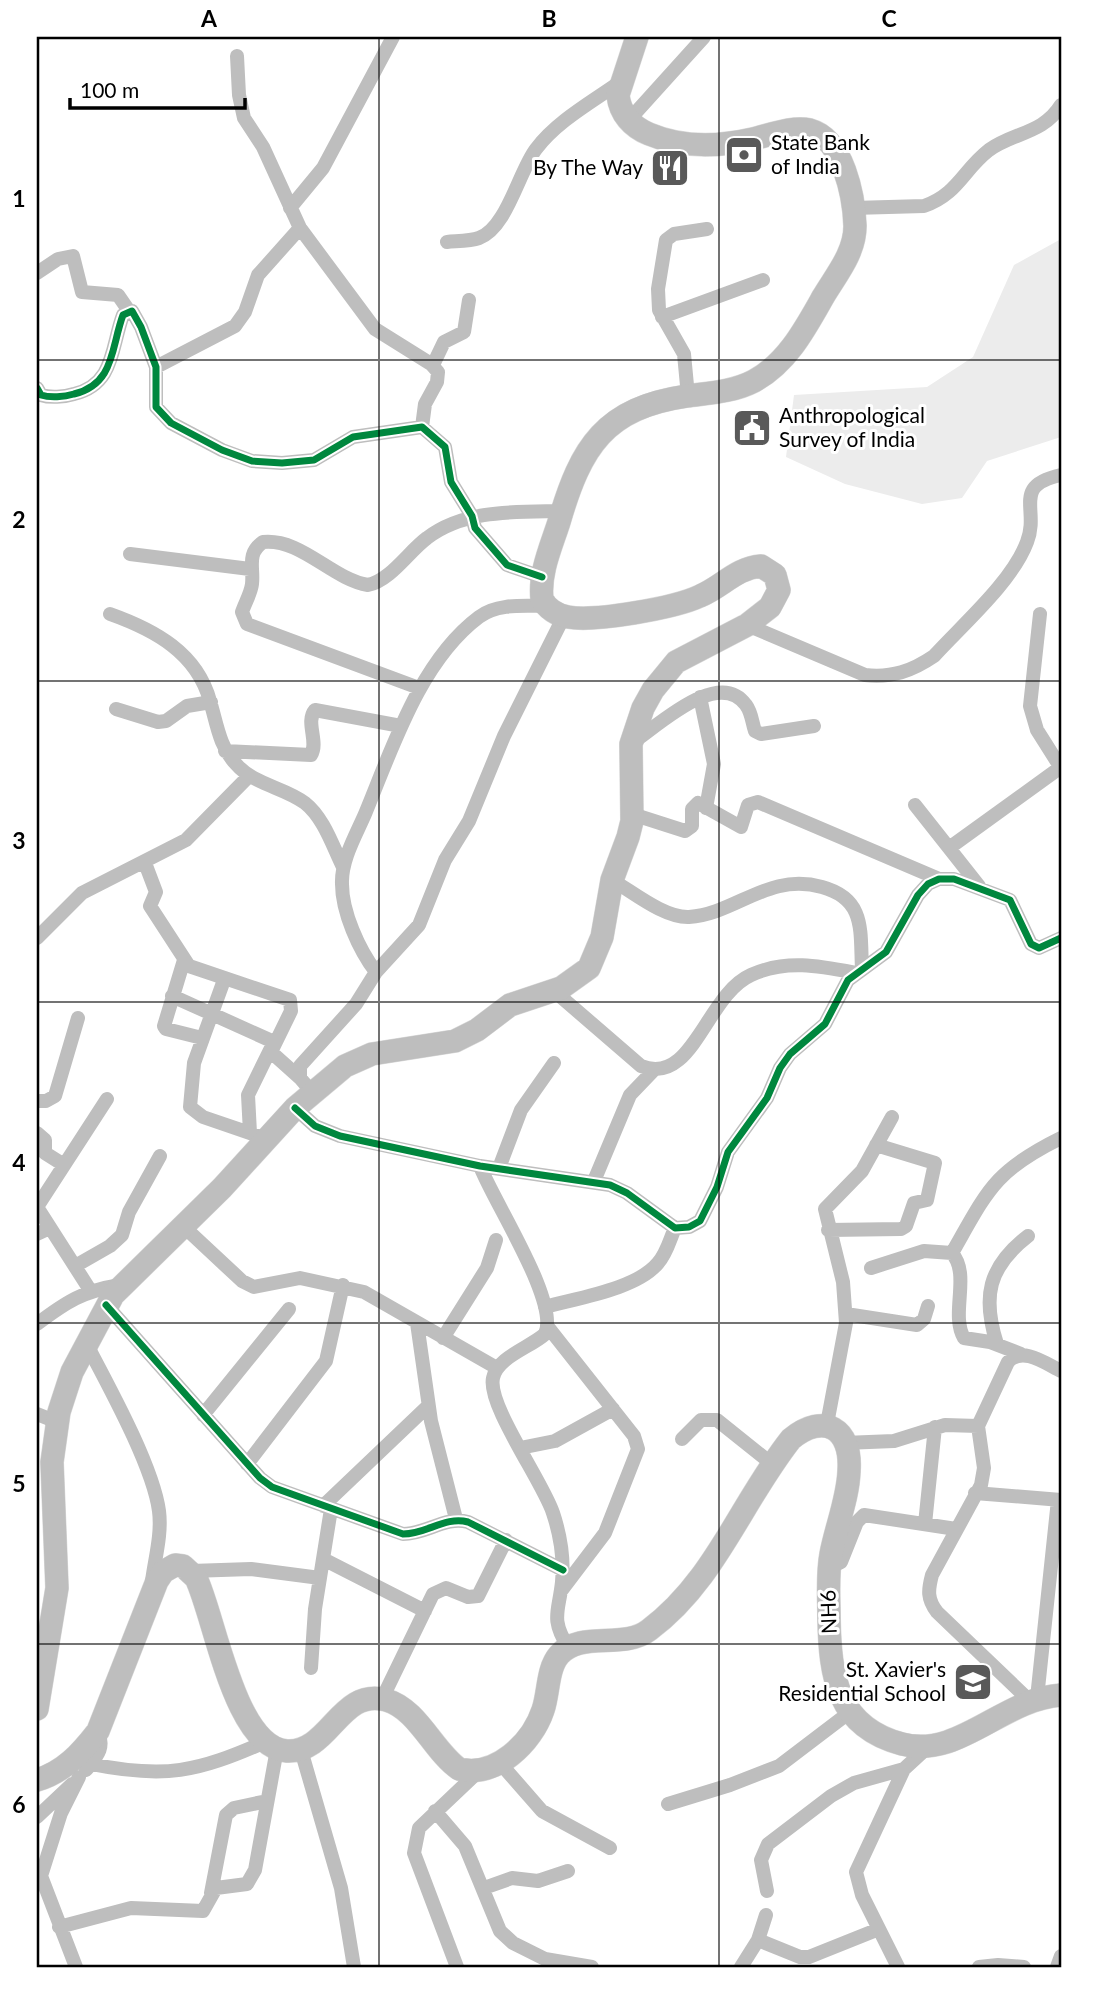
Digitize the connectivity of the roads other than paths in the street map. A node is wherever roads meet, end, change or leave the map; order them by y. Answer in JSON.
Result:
{"nodes":[{"id":1,"x":393,"y":37,"type":"edge"},
{"id":2,"x":637,"y":37,"type":"edge"},
{"id":3,"x":705,"y":37,"type":"edge"},
{"id":4,"x":237,"y":56,"type":"dead end"},
{"id":5,"x":620,"y":82,"type":"junction"},
{"id":6,"x":1061,"y":106,"type":"edge"},
{"id":7,"x":629,"y":120,"type":"junction"},
{"id":8,"x":290,"y":208,"type":"junction"},
{"id":9,"x":853,"y":208,"type":"junction"},
{"id":10,"x":300,"y":228,"type":"junction"},
{"id":11,"x":707,"y":229,"type":"dead end"},
{"id":12,"x":447,"y":242,"type":"dead end"},
{"id":13,"x":37,"y":273,"type":"edge"},
{"id":14,"x":763,"y":280,"type":"dead end"},
{"id":15,"x":469,"y":300,"type":"dead end"},
{"id":16,"x":129,"y":311,"type":"junction"},
{"id":17,"x":662,"y":317,"type":"junction"},
{"id":18,"x":433,"y":365,"type":"junction"},
{"id":19,"x":156,"y":367,"type":"junction"},
{"id":20,"x":39,"y":395,"type":"edge"},
{"id":21,"x":688,"y":396,"type":"junction"},
{"id":22,"x":422,"y":427,"type":"junction"},
{"id":23,"x":1061,"y":475,"type":"edge"},
{"id":24,"x":562,"y":511,"type":"junction"},
{"id":25,"x":472,"y":516,"type":"junction"},
{"id":26,"x":130,"y":554,"type":"dead end"},
{"id":27,"x":250,"y":569,"type":"junction"},
{"id":28,"x":542,"y":577,"type":"junction"},
{"id":29,"x":555,"y":611,"type":"junction"},
{"id":30,"x":110,"y":614,"type":"dead end"},
{"id":31,"x":1040,"y":614,"type":"dead end"},
{"id":32,"x":747,"y":625,"type":"junction"},
{"id":33,"x":419,"y":688,"type":"junction"},
{"id":34,"x":700,"y":697,"type":"junction"},
{"id":35,"x":211,"y":702,"type":"junction"},
{"id":36,"x":116,"y":709,"type":"dead end"},
{"id":37,"x":401,"y":726,"type":"junction"},
{"id":38,"x":814,"y":726,"type":"dead end"},
{"id":39,"x":631,"y":744,"type":"junction"},
{"id":40,"x":225,"y":751,"type":"junction"},
{"id":41,"x":1059,"y":761,"type":"edge"},
{"id":42,"x":249,"y":776,"type":"junction"},
{"id":43,"x":915,"y":804,"type":"dead end"},
{"id":44,"x":706,"y":807,"type":"junction"},
{"id":45,"x":632,"y":814,"type":"junction"},
{"id":46,"x":949,"y":848,"type":"junction"},
{"id":47,"x":145,"y":863,"type":"junction"},
{"id":48,"x":343,"y":867,"type":"junction"},
{"id":49,"x":939,"y":878,"type":"junction"},
{"id":50,"x":612,"y":880,"type":"junction"},
{"id":51,"x":980,"y":887,"type":"junction"},
{"id":52,"x":37,"y":938,"type":"edge"},
{"id":53,"x":1061,"y":938,"type":"edge"},
{"id":54,"x":184,"y":960,"type":"junction"},
{"id":55,"x":859,"y":971,"type":"junction"},
{"id":56,"x":376,"y":972,"type":"junction"},
{"id":57,"x":224,"y":980,"type":"junction"},
{"id":58,"x":554,"y":990,"type":"junction"},
{"id":59,"x":172,"y":996,"type":"junction"},
{"id":60,"x":211,"y":1013,"type":"junction"},
{"id":61,"x":78,"y":1018,"type":"dead end"},
{"id":62,"x":202,"y":1038,"type":"junction"},
{"id":63,"x":273,"y":1044,"type":"junction"},
{"id":64,"x":554,"y":1063,"type":"dead end"},
{"id":65,"x":653,"y":1071,"type":"junction"},
{"id":66,"x":306,"y":1085,"type":"junction"},
{"id":67,"x":107,"y":1099,"type":"dead end"},
{"id":68,"x":37,"y":1101,"type":"edge"},
{"id":69,"x":295,"y":1108,"type":"junction"},
{"id":70,"x":892,"y":1117,"type":"dead end"},
{"id":71,"x":37,"y":1133,"type":"edge"},
{"id":72,"x":259,"y":1136,"type":"junction"},
{"id":73,"x":1061,"y":1138,"type":"edge"},
{"id":74,"x":876,"y":1145,"type":"junction"},
{"id":75,"x":160,"y":1157,"type":"dead end"},
{"id":76,"x":64,"y":1166,"type":"junction"},
{"id":77,"x":480,"y":1166,"type":"junction"},
{"id":78,"x":499,"y":1168,"type":"junction"},
{"id":79,"x":594,"y":1181,"type":"junction"},
{"id":80,"x":37,"y":1207,"type":"edge"},
{"id":81,"x":182,"y":1225,"type":"junction"},
{"id":82,"x":675,"y":1228,"type":"junction"},
{"id":83,"x":828,"y":1230,"type":"junction"},
{"id":84,"x":44,"y":1231,"type":"edge"},
{"id":85,"x":1028,"y":1236,"type":"dead end"},
{"id":86,"x":496,"y":1240,"type":"dead end"},
{"id":87,"x":952,"y":1253,"type":"junction"},
{"id":88,"x":75,"y":1266,"type":"junction"},
{"id":89,"x":871,"y":1268,"type":"dead end"},
{"id":90,"x":343,"y":1285,"type":"junction"},
{"id":91,"x":98,"y":1297,"type":"junction"},
{"id":92,"x":928,"y":1306,"type":"dead end"},
{"id":93,"x":545,"y":1307,"type":"junction"},
{"id":94,"x":289,"y":1309,"type":"dead end"},
{"id":95,"x":846,"y":1314,"type":"junction"},
{"id":96,"x":37,"y":1324,"type":"edge"},
{"id":97,"x":417,"y":1324,"type":"junction"},
{"id":98,"x":548,"y":1327,"type":"junction"},
{"id":99,"x":443,"y":1338,"type":"junction"},
{"id":100,"x":86,"y":1343,"type":"junction"},
{"id":101,"x":997,"y":1344,"type":"junction"},
{"id":102,"x":1021,"y":1354,"type":"junction"},
{"id":103,"x":497,"y":1368,"type":"junction"},
{"id":104,"x":1061,"y":1371,"type":"edge"},
{"id":105,"x":429,"y":1406,"type":"junction"},
{"id":106,"x":613,"y":1409,"type":"junction"},
{"id":107,"x":203,"y":1415,"type":"junction"},
{"id":108,"x":47,"y":1418,"type":"edge"},
{"id":109,"x":827,"y":1424,"type":"junction"},
{"id":110,"x":978,"y":1426,"type":"junction"},
{"id":111,"x":935,"y":1427,"type":"junction"},
{"id":112,"x":682,"y":1438,"type":"dead end"},
{"id":113,"x":844,"y":1443,"type":"junction"},
{"id":114,"x":520,"y":1448,"type":"junction"},
{"id":115,"x":247,"y":1464,"type":"junction"},
{"id":116,"x":772,"y":1464,"type":"junction"},
{"id":117,"x":45,"y":1483,"type":"edge"},
{"id":118,"x":975,"y":1493,"type":"junction"},
{"id":119,"x":1060,"y":1500,"type":"edge"},
{"id":120,"x":327,"y":1507,"type":"junction"},
{"id":121,"x":456,"y":1519,"type":"junction"},
{"id":122,"x":925,"y":1524,"type":"junction"},
{"id":123,"x":956,"y":1529,"type":"junction"},
{"id":124,"x":506,"y":1540,"type":"junction"},
{"id":125,"x":323,"y":1559,"type":"junction"},
{"id":126,"x":829,"y":1568,"type":"junction"},
{"id":127,"x":562,"y":1570,"type":"junction"},
{"id":128,"x":191,"y":1571,"type":"junction"},
{"id":129,"x":320,"y":1578,"type":"junction"},
{"id":130,"x":560,"y":1592,"type":"junction"},
{"id":131,"x":150,"y":1598,"type":"junction"},
{"id":132,"x":425,"y":1611,"type":"junction"},
{"id":133,"x":44,"y":1631,"type":"edge"},
{"id":134,"x":568,"y":1647,"type":"junction"},
{"id":135,"x":310,"y":1668,"type":"dead end"},
{"id":136,"x":1061,"y":1695,"type":"edge"},
{"id":137,"x":382,"y":1699,"type":"junction"},
{"id":138,"x":1033,"y":1699,"type":"junction"},
{"id":139,"x":37,"y":1709,"type":"edge"},
{"id":140,"x":850,"y":1712,"type":"junction"},
{"id":141,"x":98,"y":1731,"type":"junction"},
{"id":142,"x":271,"y":1746,"type":"junction"},
{"id":143,"x":929,"y":1746,"type":"junction"},
{"id":144,"x":301,"y":1750,"type":"junction"},
{"id":145,"x":91,"y":1764,"type":"junction"},
{"id":146,"x":490,"y":1767,"type":"junction"},
{"id":147,"x":904,"y":1769,"type":"junction"},
{"id":148,"x":79,"y":1777,"type":"junction"},
{"id":149,"x":37,"y":1780,"type":"edge"},
{"id":150,"x":267,"y":1801,"type":"junction"},
{"id":151,"x":668,"y":1804,"type":"dead end"},
{"id":152,"x":435,"y":1811,"type":"junction"},
{"id":153,"x":37,"y":1817,"type":"edge"},
{"id":154,"x":610,"y":1848,"type":"dead end"},
{"id":155,"x":568,"y":1871,"type":"dead end"},
{"id":156,"x":484,"y":1888,"type":"junction"},
{"id":157,"x":767,"y":1891,"type":"dead end"},
{"id":158,"x":211,"y":1892,"type":"junction"},
{"id":159,"x":766,"y":1915,"type":"dead end"},
{"id":160,"x":59,"y":1927,"type":"junction"},
{"id":161,"x":879,"y":1929,"type":"junction"},
{"id":162,"x":758,"y":1940,"type":"junction"},
{"id":163,"x":1061,"y":1956,"type":"edge"},
{"id":164,"x":76,"y":1967,"type":"edge"},
{"id":165,"x":354,"y":1967,"type":"edge"},
{"id":166,"x":457,"y":1967,"type":"edge"},
{"id":167,"x":592,"y":1967,"type":"edge"},
{"id":168,"x":741,"y":1967,"type":"edge"},
{"id":169,"x":898,"y":1967,"type":"edge"},
{"id":170,"x":979,"y":1967,"type":"edge"},
{"id":171,"x":1024,"y":1967,"type":"edge"},
{"id":172,"x":1056,"y":1967,"type":"edge"}],
"edges":[{"from":1,"to":8,"type":"street"},
{"from":2,"to":5,"type":"highway"},
{"from":3,"to":7,"type":"street"},
{"from":4,"to":8,"type":"street"},
{"from":5,"to":7,"type":"highway"},
{"from":5,"to":12,"type":"street"},
{"from":6,"to":9,"type":"street"},
{"from":7,"to":9,"type":"highway"},
{"from":8,"to":10,"type":"street"},
{"from":9,"to":21,"type":"highway"},
{"from":10,"to":18,"type":"street"},
{"from":10,"to":19,"type":"street"},
{"from":11,"to":17,"type":"street"},
{"from":13,"to":16,"type":"street"},
{"from":14,"to":17,"type":"street"},
{"from":15,"to":18,"type":"street"},
{"from":16,"to":19,"type":"street"},
{"from":16,"to":20,"type":"street"},
{"from":17,"to":21,"type":"street"},
{"from":18,"to":22,"type":"street"},
{"from":19,"to":22,"type":"street"},
{"from":21,"to":24,"type":"highway"},
{"from":22,"to":25,"type":"street"},
{"from":23,"to":32,"type":"street"},
{"from":24,"to":25,"type":"street"},
{"from":24,"to":28,"type":"highway"},
{"from":25,"to":27,"type":"street"},
{"from":25,"to":28,"type":"street"},
{"from":26,"to":27,"type":"street"},
{"from":27,"to":33,"type":"street"},
{"from":28,"to":29,"type":"highway"},
{"from":29,"to":32,"type":"highway"},
{"from":29,"to":33,"type":"street"},
{"from":29,"to":56,"type":"street"},
{"from":30,"to":35,"type":"street"},
{"from":31,"to":41,"type":"street"},
{"from":32,"to":39,"type":"highway"},
{"from":33,"to":37,"type":"street"},
{"from":34,"to":38,"type":"street"},
{"from":34,"to":39,"type":"street"},
{"from":34,"to":44,"type":"street"},
{"from":35,"to":36,"type":"street"},
{"from":35,"to":40,"type":"street"},
{"from":37,"to":40,"type":"street"},
{"from":37,"to":48,"type":"street"},
{"from":39,"to":45,"type":"highway"},
{"from":40,"to":42,"type":"street"},
{"from":41,"to":46,"type":"street"},
{"from":42,"to":47,"type":"street"},
{"from":42,"to":48,"type":"street"},
{"from":43,"to":46,"type":"street"},
{"from":44,"to":45,"type":"street"},
{"from":44,"to":49,"type":"street"},
{"from":45,"to":50,"type":"highway"},
{"from":46,"to":51,"type":"street"},
{"from":47,"to":52,"type":"street"},
{"from":47,"to":54,"type":"street"},
{"from":48,"to":56,"type":"street"},
{"from":49,"to":51,"type":"street"},
{"from":49,"to":55,"type":"street"},
{"from":50,"to":55,"type":"street"},
{"from":50,"to":58,"type":"highway"},
{"from":51,"to":53,"type":"street"},
{"from":54,"to":57,"type":"street"},
{"from":54,"to":59,"type":"street"},
{"from":55,"to":65,"type":"street"},
{"from":55,"to":82,"type":"street"},
{"from":56,"to":66,"type":"street"},
{"from":57,"to":60,"type":"street"},
{"from":57,"to":63,"type":"street"},
{"from":58,"to":65,"type":"street"},
{"from":58,"to":66,"type":"highway"},
{"from":59,"to":60,"type":"street"},
{"from":59,"to":62,"type":"street"},
{"from":60,"to":62,"type":"street"},
{"from":60,"to":63,"type":"street"},
{"from":61,"to":68,"type":"street"},
{"from":62,"to":72,"type":"street"},
{"from":63,"to":66,"type":"street"},
{"from":63,"to":72,"type":"street"},
{"from":64,"to":78,"type":"street"},
{"from":65,"to":79,"type":"street"},
{"from":66,"to":69,"type":"highway"},
{"from":67,"to":76,"type":"street"},
{"from":69,"to":72,"type":"highway"},
{"from":69,"to":77,"type":"street"},
{"from":70,"to":74,"type":"street"},
{"from":71,"to":76,"type":"street"},
{"from":72,"to":81,"type":"highway"},
{"from":73,"to":87,"type":"street"},
{"from":74,"to":83,"type":"street"},
{"from":74,"to":83,"type":"street"},
{"from":75,"to":88,"type":"street"},
{"from":76,"to":80,"type":"street"},
{"from":77,"to":78,"type":"street"},
{"from":77,"to":93,"type":"street"},
{"from":78,"to":79,"type":"street"},
{"from":79,"to":82,"type":"street"},
{"from":80,"to":84,"type":"street"},
{"from":81,"to":90,"type":"street"},
{"from":81,"to":91,"type":"highway"},
{"from":82,"to":93,"type":"street"},
{"from":83,"to":95,"type":"street"},
{"from":84,"to":88,"type":"street"},
{"from":85,"to":101,"type":"street"},
{"from":86,"to":99,"type":"street"},
{"from":87,"to":89,"type":"street"},
{"from":87,"to":101,"type":"street"},
{"from":88,"to":91,"type":"street"},
{"from":90,"to":97,"type":"street"},
{"from":90,"to":115,"type":"street"},
{"from":91,"to":96,"type":"street"},
{"from":91,"to":100,"type":"highway"},
{"from":91,"to":107,"type":"street"},
{"from":92,"to":95,"type":"street"},
{"from":93,"to":98,"type":"street"},
{"from":94,"to":107,"type":"street"},
{"from":95,"to":109,"type":"street"},
{"from":97,"to":99,"type":"street"},
{"from":97,"to":105,"type":"street"},
{"from":98,"to":103,"type":"street"},
{"from":98,"to":106,"type":"street"},
{"from":99,"to":103,"type":"street"},
{"from":100,"to":108,"type":"highway"},
{"from":100,"to":131,"type":"street"},
{"from":101,"to":102,"type":"street"},
{"from":102,"to":104,"type":"street"},
{"from":102,"to":110,"type":"street"},
{"from":103,"to":114,"type":"street"},
{"from":105,"to":120,"type":"street"},
{"from":105,"to":121,"type":"street"},
{"from":106,"to":114,"type":"street"},
{"from":106,"to":130,"type":"street"},
{"from":107,"to":115,"type":"street"},
{"from":108,"to":117,"type":"highway"},
{"from":109,"to":113,"type":"highway"},
{"from":109,"to":116,"type":"highway"},
{"from":110,"to":111,"type":"street"},
{"from":110,"to":118,"type":"street"},
{"from":111,"to":113,"type":"street"},
{"from":111,"to":122,"type":"street"},
{"from":112,"to":116,"type":"street"},
{"from":113,"to":126,"type":"highway","name":"NH6","number":"NH6"},
{"from":114,"to":127,"type":"street"},
{"from":115,"to":120,"type":"street"},
{"from":116,"to":134,"type":"highway"},
{"from":117,"to":133,"type":"highway"},
{"from":118,"to":119,"type":"street"},
{"from":118,"to":123,"type":"street"},
{"from":119,"to":138,"type":"street"},
{"from":120,"to":121,"type":"street"},
{"from":120,"to":125,"type":"street"},
{"from":121,"to":124,"type":"street"},
{"from":122,"to":123,"type":"street"},
{"from":122,"to":126,"type":"street"},
{"from":123,"to":138,"type":"street"},
{"from":124,"to":127,"type":"street"},
{"from":124,"to":132,"type":"street"},
{"from":125,"to":129,"type":"street"},
{"from":125,"to":132,"type":"street"},
{"from":126,"to":140,"type":"highway","name":"NH6","number":"NH6"},
{"from":127,"to":130,"type":"street"},
{"from":128,"to":129,"type":"street"},
{"from":128,"to":131,"type":"highway"},
{"from":128,"to":142,"type":"highway"},
{"from":129,"to":135,"type":"street"},
{"from":130,"to":134,"type":"street"},
{"from":131,"to":141,"type":"highway"},
{"from":132,"to":137,"type":"street"},
{"from":133,"to":139,"type":"highway"},
{"from":134,"to":146,"type":"highway"},
{"from":136,"to":138,"type":"highway"},
{"from":137,"to":144,"type":"highway"},
{"from":137,"to":146,"type":"highway"},
{"from":138,"to":143,"type":"highway"},
{"from":140,"to":143,"type":"highway"},
{"from":140,"to":151,"type":"street"},
{"from":141,"to":145,"type":"street"},
{"from":141,"to":149,"type":"highway"},
{"from":142,"to":144,"type":"highway"},
{"from":142,"to":145,"type":"street"},
{"from":142,"to":150,"type":"street"},
{"from":143,"to":147,"type":"street"},
{"from":144,"to":165,"type":"street"},
{"from":145,"to":148,"type":"street"},
{"from":146,"to":152,"type":"street"},
{"from":146,"to":154,"type":"street"},
{"from":147,"to":157,"type":"street"},
{"from":147,"to":161,"type":"street"},
{"from":148,"to":153,"type":"street"},
{"from":148,"to":160,"type":"street"},
{"from":150,"to":158,"type":"street"},
{"from":150,"to":158,"type":"street"},
{"from":152,"to":156,"type":"street"},
{"from":152,"to":166,"type":"street"},
{"from":155,"to":156,"type":"street"},
{"from":156,"to":167,"type":"street"},
{"from":158,"to":160,"type":"street"},
{"from":159,"to":162,"type":"street"},
{"from":160,"to":164,"type":"street"},
{"from":161,"to":162,"type":"street"},
{"from":161,"to":169,"type":"street"},
{"from":162,"to":168,"type":"street"},
{"from":163,"to":172,"type":"street"},
{"from":170,"to":171,"type":"street"}]}
